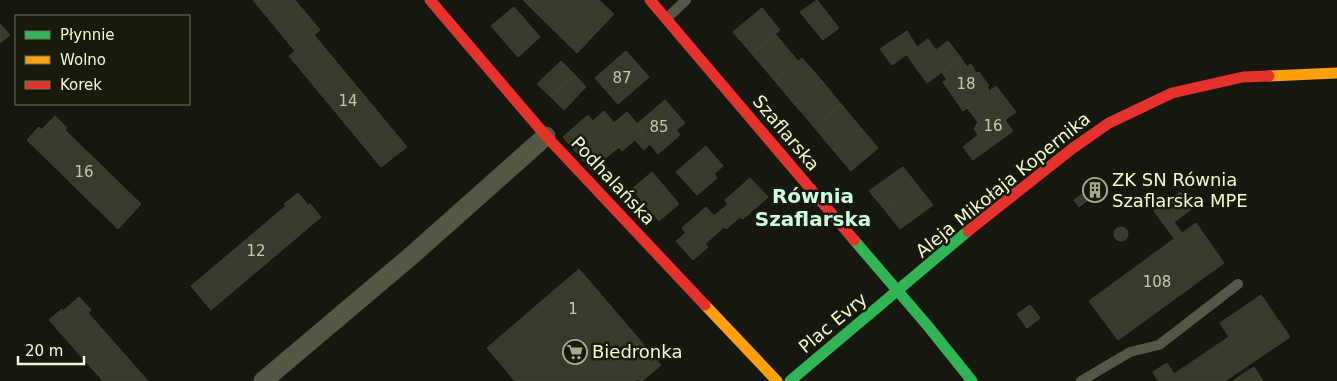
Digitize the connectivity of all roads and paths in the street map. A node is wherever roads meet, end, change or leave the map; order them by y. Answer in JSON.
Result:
{"nodes":[{"id":1,"x":430,"y":0,"type":"edge"},
{"id":2,"x":650,"y":0,"type":"edge"},
{"id":3,"x":686,"y":0,"type":"edge"},
{"id":4,"x":666,"y":18,"type":"junction"},
{"id":5,"x":1337,"y":73,"type":"edge"},
{"id":6,"x":546,"y":136,"type":"junction"},
{"id":7,"x":1238,"y":284,"type":"dead end"},
{"id":8,"x":899,"y":291,"type":"junction"},
{"id":9,"x":264,"y":381,"type":"edge"},
{"id":10,"x":777,"y":381,"type":"edge"},
{"id":11,"x":790,"y":381,"type":"edge"},
{"id":12,"x":972,"y":381,"type":"edge"},
{"id":13,"x":1081,"y":381,"type":"edge"}],
"edges":[{"from":1,"to":6,"type":"street","name":"Podhalańska"},
{"from":2,"to":4,"type":"street","name":"Szaflarska"},
{"from":3,"to":4,"type":"lane"},
{"from":4,"to":8,"type":"street","name":"Szaflarska"},
{"from":5,"to":8,"type":"street","name":"Aleja Mikołaja Kopernika"},
{"from":6,"to":9,"type":"street"},
{"from":6,"to":10,"type":"street","name":"Podhalańska"},
{"from":7,"to":13,"type":"lane"},
{"from":8,"to":11,"type":"street","name":"Plac Evry"},
{"from":8,"to":12,"type":"street","name":"Szaflarska"}]}
